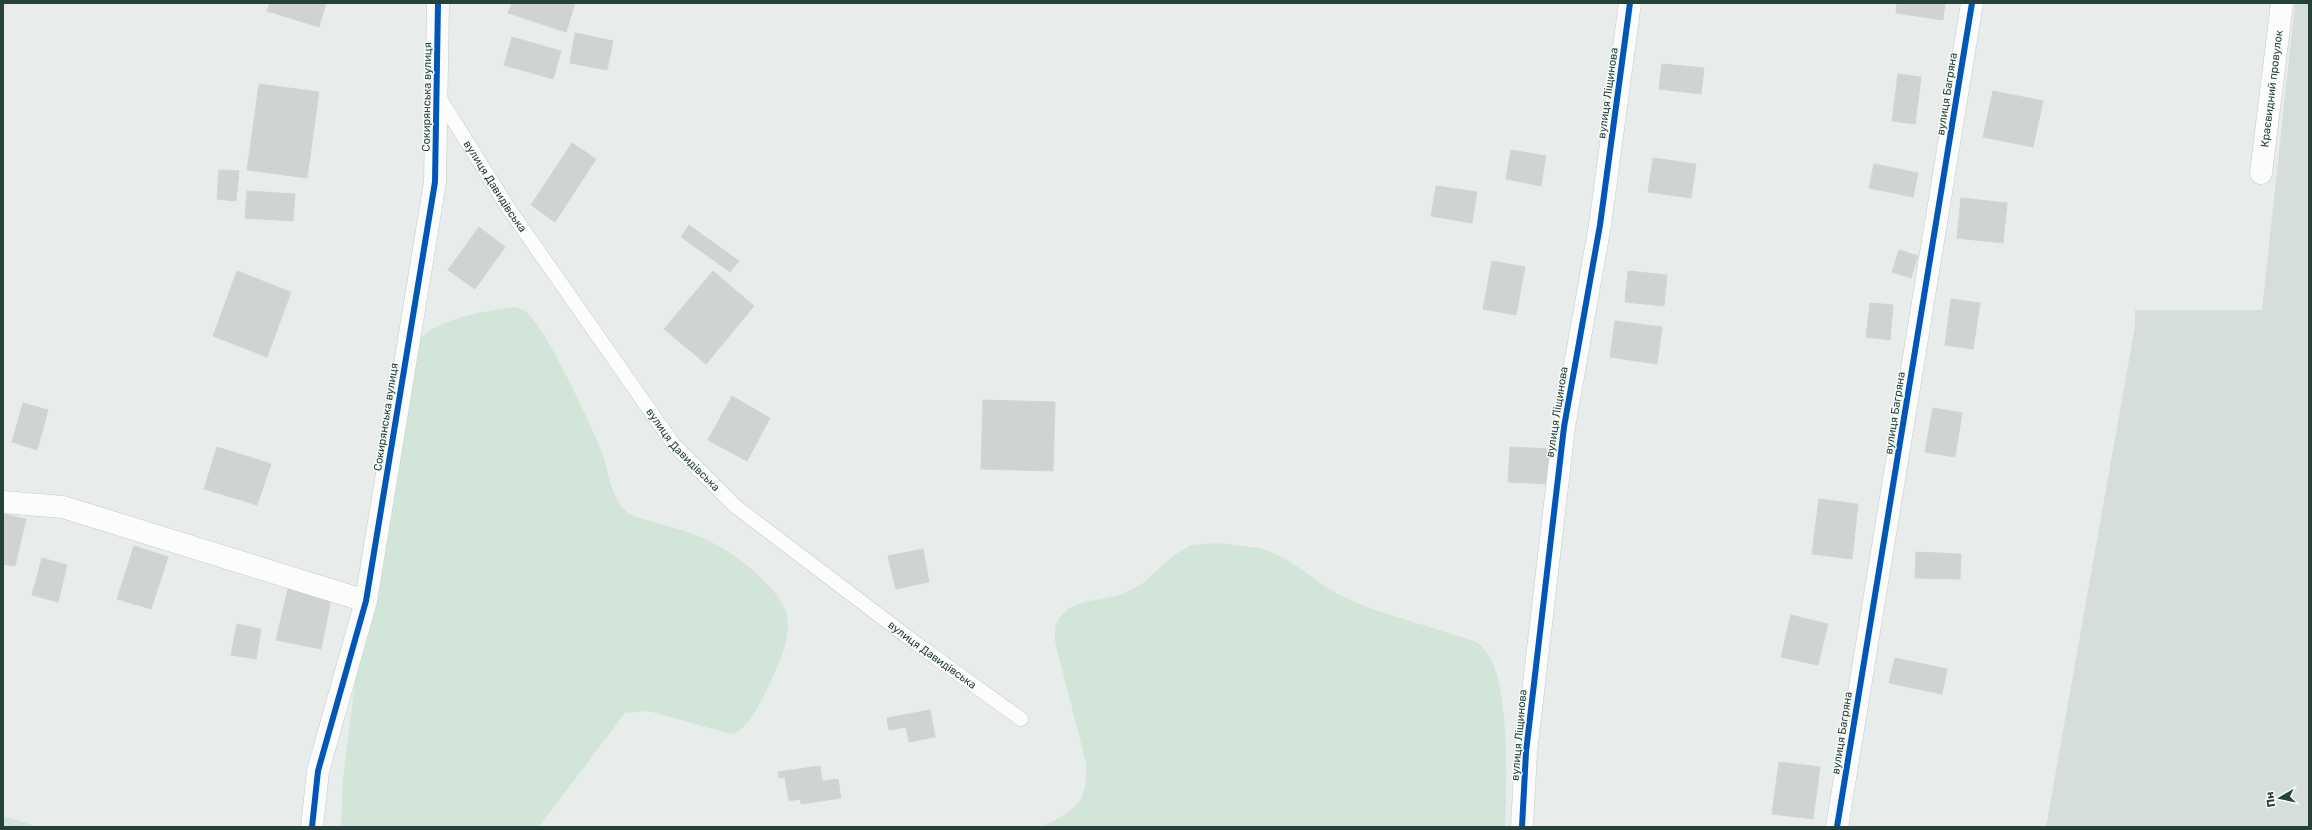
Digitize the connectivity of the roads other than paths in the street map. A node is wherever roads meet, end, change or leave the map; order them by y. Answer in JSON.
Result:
{"nodes":[{"id":1,"x":438,"y":3,"type":"edge"},
{"id":2,"x":1630,"y":3,"type":"edge"},
{"id":3,"x":1972,"y":3,"type":"edge"},
{"id":4,"x":2282,"y":3,"type":"edge"},
{"id":5,"x":437,"y":94,"type":"junction"},
{"id":6,"x":2261,"y":173,"type":"dead end"},
{"id":7,"x":3,"y":502,"type":"edge"},
{"id":8,"x":366,"y":601,"type":"junction"},
{"id":9,"x":1021,"y":719,"type":"dead end"},
{"id":10,"x":312,"y":827,"type":"edge"},
{"id":11,"x":1522,"y":827,"type":"edge"},
{"id":12,"x":1837,"y":827,"type":"edge"}],
"edges":[{"from":1,"to":5,"type":"street","name":"Сокирянська вулиця"},
{"from":2,"to":11,"type":"street","name":"вулиця Ліщинова"},
{"from":3,"to":12,"type":"street","name":"вулиця Багряна"},
{"from":4,"to":6,"type":"street","name":"Краєвидний провулок"},
{"from":5,"to":8,"type":"street","name":"Сокирянська вулиця"},
{"from":5,"to":9,"type":"lane","name":"вулиця Давидівська"},
{"from":7,"to":8,"type":"street"},
{"from":8,"to":10,"type":"street","name":"Сокирянська вулиця"}]}
